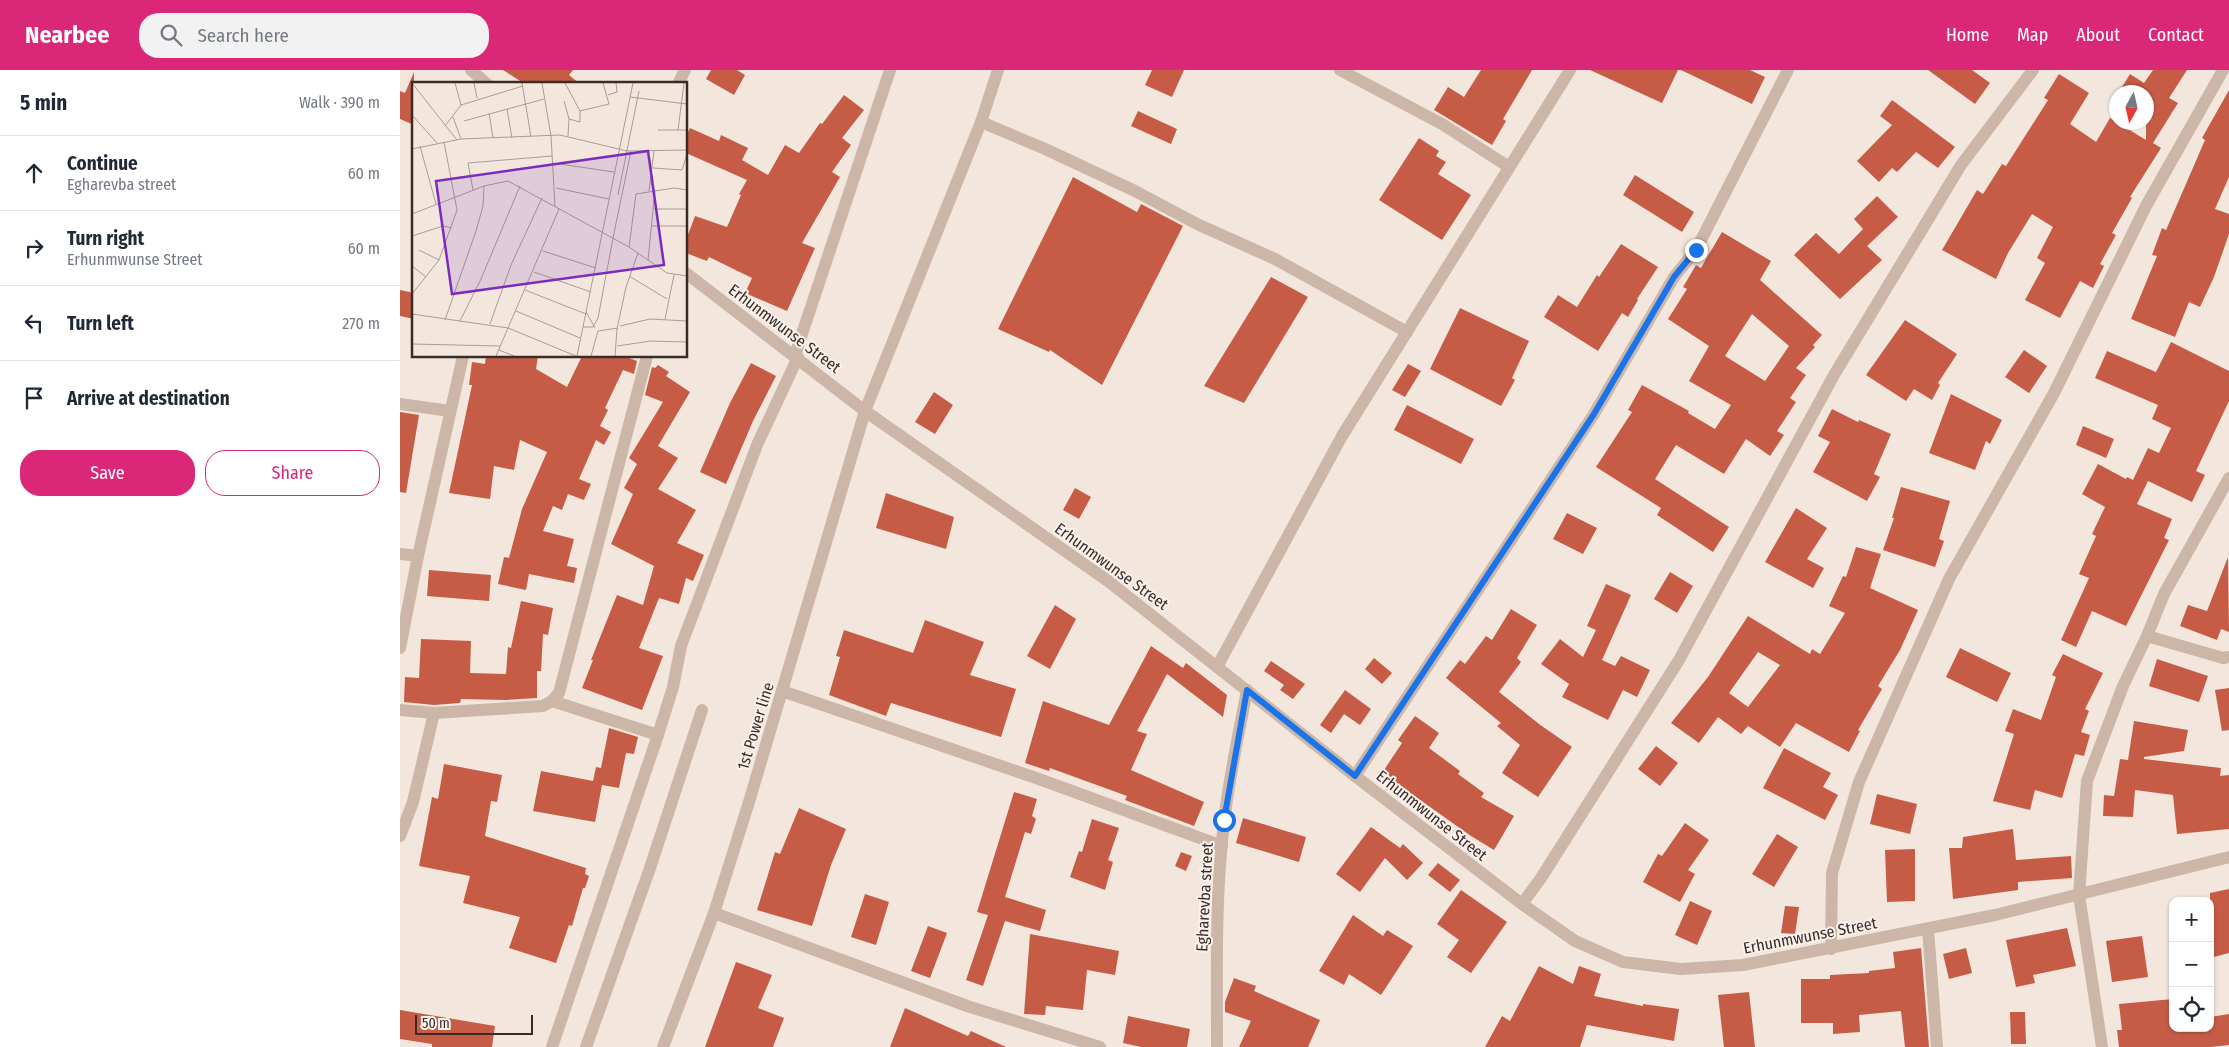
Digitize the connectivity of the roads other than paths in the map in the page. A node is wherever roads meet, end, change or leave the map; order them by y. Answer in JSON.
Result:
{"nodes":[{"id":1,"x":472,"y":70,"type":"edge"},
{"id":2,"x":685,"y":70,"type":"edge"},
{"id":3,"x":890,"y":70,"type":"edge"},
{"id":4,"x":998,"y":70,"type":"edge"},
{"id":5,"x":1340,"y":70,"type":"edge"},
{"id":6,"x":1570,"y":70,"type":"edge"},
{"id":7,"x":1788,"y":70,"type":"edge"},
{"id":8,"x":2033,"y":70,"type":"edge"},
{"id":9,"x":2223,"y":70,"type":"edge"},
{"id":10,"x":485,"y":82,"type":"edge"},
{"id":11,"x":679,"y":82,"type":"edge"},
{"id":12,"x":981,"y":122,"type":"junction"},
{"id":13,"x":1509,"y":167,"type":"junction"},
{"id":14,"x":688,"y":275,"type":"edge"},
{"id":15,"x":1407,"y":332,"type":"junction"},
{"id":16,"x":796,"y":356,"type":"junction"},
{"id":17,"x":463,"y":358,"type":"edge"},
{"id":18,"x":647,"y":358,"type":"edge"},
{"id":19,"x":400,"y":404,"type":"edge"},
{"id":20,"x":450,"y":411,"type":"junction"},
{"id":21,"x":865,"y":411,"type":"junction"},
{"id":22,"x":2229,"y":478,"type":"edge"},
{"id":23,"x":400,"y":554,"type":"edge"},
{"id":24,"x":418,"y":556,"type":"junction"},
{"id":25,"x":2147,"y":636,"type":"junction"},
{"id":26,"x":400,"y":648,"type":"edge"},
{"id":27,"x":2229,"y":657,"type":"edge"},
{"id":28,"x":1217,"y":667,"type":"junction"},
{"id":29,"x":1247,"y":690,"type":"junction"},
{"id":30,"x":782,"y":691,"type":"junction"},
{"id":31,"x":552,"y":701,"type":"junction"},
{"id":32,"x":400,"y":710,"type":"edge"},
{"id":33,"x":702,"y":710,"type":"dead end"},
{"id":34,"x":434,"y":713,"type":"junction"},
{"id":35,"x":658,"y":735,"type":"junction"},
{"id":36,"x":1355,"y":776,"type":"junction"},
{"id":37,"x":400,"y":836,"type":"edge"},
{"id":38,"x":1222,"y":846,"type":"junction"},
{"id":39,"x":2229,"y":857,"type":"edge"},
{"id":40,"x":2079,"y":895,"type":"junction"},
{"id":41,"x":1522,"y":904,"type":"junction"},
{"id":42,"x":714,"y":913,"type":"junction"},
{"id":43,"x":1928,"y":929,"type":"junction"},
{"id":44,"x":1831,"y":949,"type":"junction"},
{"id":45,"x":552,"y":1047,"type":"edge"},
{"id":46,"x":586,"y":1047,"type":"edge"},
{"id":47,"x":663,"y":1047,"type":"edge"},
{"id":48,"x":1100,"y":1047,"type":"edge"},
{"id":49,"x":1217,"y":1047,"type":"edge"},
{"id":50,"x":1937,"y":1047,"type":"edge"},
{"id":51,"x":2102,"y":1047,"type":"edge"}],
"edges":[{"from":1,"to":10,"type":"street"},
{"from":2,"to":11,"type":"street"},
{"from":3,"to":16,"type":"street"},
{"from":4,"to":12,"type":"street","name":"1st Power line"},
{"from":5,"to":13,"type":"street"},
{"from":6,"to":13,"type":"street"},
{"from":7,"to":36,"type":"street"},
{"from":8,"to":41,"type":"street"},
{"from":9,"to":44,"type":"street"},
{"from":12,"to":15,"type":"street"},
{"from":12,"to":21,"type":"street","name":"1st Power line"},
{"from":13,"to":15,"type":"street"},
{"from":14,"to":16,"type":"street","name":"Erhunmwunse Street"},
{"from":15,"to":28,"type":"street"},
{"from":16,"to":21,"type":"street","name":"Erhunmwunse Street"},
{"from":16,"to":35,"type":"street"},
{"from":17,"to":20,"type":"street"},
{"from":18,"to":31,"type":"street"},
{"from":19,"to":20,"type":"street"},
{"from":20,"to":24,"type":"street"},
{"from":21,"to":28,"type":"street","name":"Erhunmwunse Street"},
{"from":21,"to":30,"type":"street","name":"1st Power line"},
{"from":22,"to":25,"type":"street"},
{"from":23,"to":24,"type":"street"},
{"from":24,"to":26,"type":"street"},
{"from":25,"to":27,"type":"street"},
{"from":25,"to":40,"type":"street"},
{"from":28,"to":29,"type":"street","name":"Erhunmwunse Street"},
{"from":29,"to":36,"type":"street","name":"Erhunmwunse Street"},
{"from":29,"to":38,"type":"street","name":"Egharevba street"},
{"from":30,"to":38,"type":"street"},
{"from":30,"to":42,"type":"street","name":"1st Power line"},
{"from":31,"to":34,"type":"street"},
{"from":31,"to":35,"type":"street"},
{"from":32,"to":34,"type":"street"},
{"from":33,"to":46,"type":"street"},
{"from":34,"to":37,"type":"street"},
{"from":35,"to":45,"type":"street"},
{"from":36,"to":41,"type":"street","name":"Erhunmwunse Street"},
{"from":38,"to":49,"type":"street","name":"Egharevba street"},
{"from":39,"to":40,"type":"street","name":"Erhunmwunse Street"},
{"from":40,"to":43,"type":"street","name":"Erhunmwunse Street"},
{"from":40,"to":51,"type":"street"},
{"from":41,"to":44,"type":"street","name":"Erhunmwunse Street"},
{"from":42,"to":47,"type":"street","name":"1st Power line"},
{"from":42,"to":48,"type":"street"},
{"from":43,"to":44,"type":"street","name":"Erhunmwunse Street"},
{"from":43,"to":50,"type":"street"}]}
